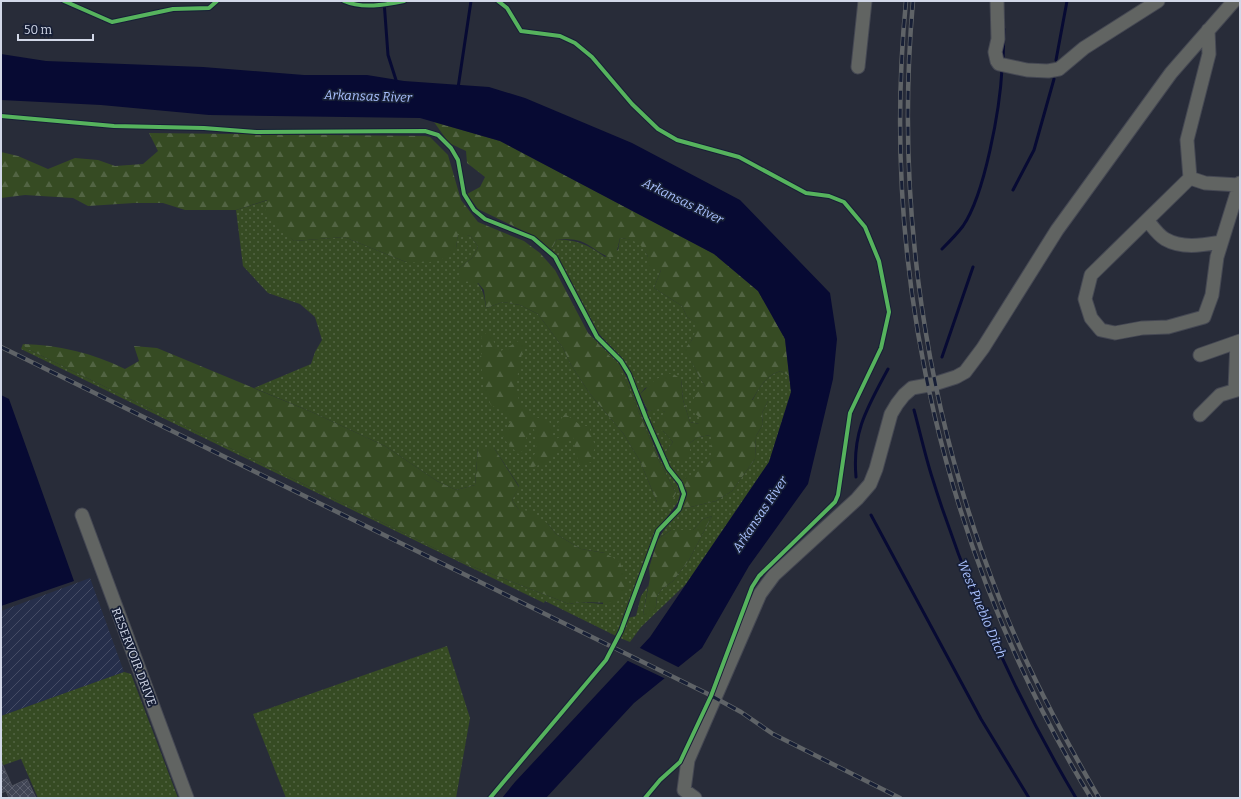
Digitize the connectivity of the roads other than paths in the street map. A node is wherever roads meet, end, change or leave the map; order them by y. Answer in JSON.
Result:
{"nodes":[{"id":1,"x":865,"y":1,"type":"edge"},
{"id":2,"x":997,"y":1,"type":"edge"},
{"id":3,"x":1158,"y":1,"type":"edge"},
{"id":4,"x":1234,"y":1,"type":"edge"},
{"id":5,"x":1208,"y":30,"type":"junction"},
{"id":6,"x":858,"y":67,"type":"dead end"},
{"id":7,"x":1190,"y":178,"type":"junction"},
{"id":8,"x":1239,"y":184,"type":"edge"},
{"id":9,"x":1147,"y":220,"type":"junction"},
{"id":10,"x":1221,"y":242,"type":"junction"},
{"id":11,"x":1239,"y":342,"type":"edge"},
{"id":12,"x":1200,"y":355,"type":"dead end"},
{"id":13,"x":1238,"y":389,"type":"edge"},
{"id":14,"x":1200,"y":415,"type":"dead end"},
{"id":15,"x":82,"y":515,"type":"dead end"},
{"id":16,"x":187,"y":798,"type":"edge"},
{"id":17,"x":695,"y":798,"type":"edge"}],
"edges":[{"from":1,"to":6,"type":"street"},
{"from":2,"to":3,"type":"street"},
{"from":4,"to":5,"type":"street"},
{"from":5,"to":7,"type":"street"},
{"from":5,"to":17,"type":"street"},
{"from":7,"to":8,"type":"street"},
{"from":7,"to":9,"type":"street"},
{"from":8,"to":10,"type":"street"},
{"from":9,"to":10,"type":"street"},
{"from":9,"to":10,"type":"street"},
{"from":11,"to":12,"type":"street"},
{"from":11,"to":13,"type":"street"},
{"from":13,"to":14,"type":"street"},
{"from":15,"to":16,"type":"street","name":"RESERVOIR DRIVE"}]}
